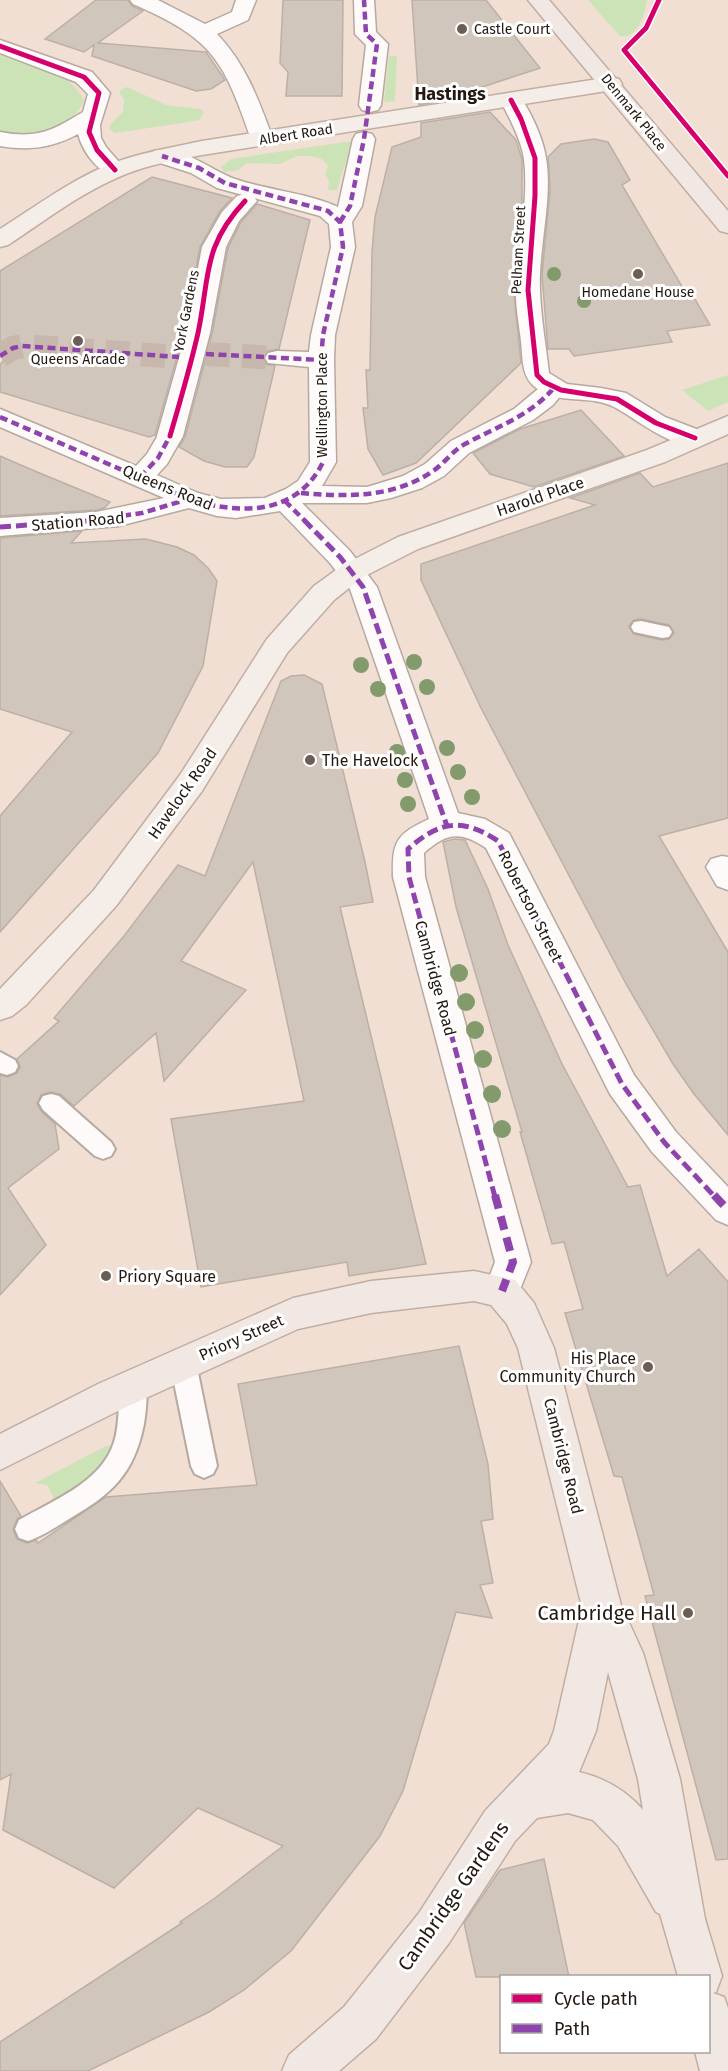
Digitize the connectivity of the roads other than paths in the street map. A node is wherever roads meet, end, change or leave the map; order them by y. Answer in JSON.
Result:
{"nodes":[{"id":1,"x":140,"y":0,"type":"edge"},
{"id":2,"x":246,"y":0,"type":"edge"},
{"id":3,"x":364,"y":0,"type":"edge"},
{"id":4,"x":538,"y":0,"type":"edge"},
{"id":5,"x":205,"y":32,"type":"junction"},
{"id":6,"x":0,"y":46,"type":"edge"},
{"id":7,"x":611,"y":84,"type":"junction"},
{"id":8,"x":511,"y":100,"type":"junction"},
{"id":9,"x":370,"y":105,"type":"dead end"},
{"id":10,"x":93,"y":116,"type":"junction"},
{"id":11,"x":0,"y":139,"type":"edge"},
{"id":12,"x":262,"y":139,"type":"junction"},
{"id":13,"x":364,"y":139,"type":"dead end"},
{"id":14,"x":42,"y":142,"type":"junction"},
{"id":15,"x":94,"y":148,"type":"junction"},
{"id":16,"x":162,"y":156,"type":"junction"},
{"id":17,"x":115,"y":170,"type":"junction"},
{"id":18,"x":252,"y":197,"type":"junction"},
{"id":19,"x":340,"y":222,"type":"junction"},
{"id":20,"x":728,"y":226,"type":"edge"},
{"id":21,"x":0,"y":240,"type":"edge"},
{"id":22,"x":277,"y":358,"type":"tunnel mouth"},
{"id":23,"x":321,"y":360,"type":"junction"},
{"id":24,"x":554,"y":389,"type":"junction"},
{"id":25,"x":0,"y":417,"type":"edge"},
{"id":26,"x":728,"y":424,"type":"edge"},
{"id":27,"x":695,"y":438,"type":"junction"},
{"id":28,"x":140,"y":477,"type":"junction"},
{"id":29,"x":293,"y":497,"type":"junction"},
{"id":30,"x":189,"y":500,"type":"junction"},
{"id":31,"x":0,"y":527,"type":"edge"},
{"id":32,"x":352,"y":571,"type":"junction"},
{"id":33,"x":641,"y":627,"type":"dead end"},
{"id":34,"x":662,"y":632,"type":"dead end"},
{"id":35,"x":447,"y":826,"type":"junction"},
{"id":36,"x":0,"y":1007,"type":"edge"},
{"id":37,"x":51,"y":1103,"type":"dead end"},
{"id":38,"x":104,"y":1149,"type":"dead end"},
{"id":39,"x":728,"y":1210,"type":"edge"},
{"id":40,"x":502,"y":1291,"type":"junction"},
{"id":41,"x":183,"y":1363,"type":"junction"},
{"id":42,"x":134,"y":1386,"type":"junction"},
{"id":43,"x":0,"y":1453,"type":"edge"},
{"id":44,"x":204,"y":1466,"type":"dead end"},
{"id":45,"x":28,"y":1529,"type":"dead end"},
{"id":46,"x":602,"y":1606,"type":"junction"},
{"id":47,"x":526,"y":1799,"type":"junction"},
{"id":48,"x":683,"y":1919,"type":"junction"},
{"id":49,"x":699,"y":1975,"type":"edge"},
{"id":50,"x":710,"y":2021,"type":"edge"},
{"id":51,"x":305,"y":2071,"type":"edge"},
{"id":52,"x":723,"y":2071,"type":"edge"}],
"edges":[{"from":1,"to":5,"type":"street"},
{"from":2,"to":5,"type":"street"},
{"from":3,"to":9,"type":"street"},
{"from":4,"to":7,"type":"highway","name":"Denmark Place"},
{"from":5,"to":12,"type":"street"},
{"from":6,"to":10,"type":"street"},
{"from":7,"to":8,"type":"main road","name":"Albert Road"},
{"from":7,"to":20,"type":"highway","name":"Denmark Place"},
{"from":8,"to":12,"type":"main road","name":"Albert Road"},
{"from":8,"to":24,"type":"street","name":"Pelham Street"},
{"from":10,"to":14,"type":"street"},
{"from":10,"to":15,"type":"street"},
{"from":11,"to":14,"type":"street"},
{"from":12,"to":16,"type":"main road","name":"Albert Road"},
{"from":13,"to":19,"type":"street","name":"Wellington Place"},
{"from":14,"to":15,"type":"street"},
{"from":15,"to":17,"type":"street"},
{"from":16,"to":17,"type":"main road","name":"Albert Road"},
{"from":16,"to":18,"type":"street"},
{"from":17,"to":21,"type":"main road","name":"Albert Road"},
{"from":18,"to":19,"type":"street"},
{"from":18,"to":28,"type":"street","name":"York Gardens"},
{"from":19,"to":23,"type":"street","name":"Wellington Place"},
{"from":22,"to":23,"type":"street"},
{"from":23,"to":29,"type":"street","name":"Wellington Place"},
{"from":24,"to":27,"type":"street"},
{"from":24,"to":29,"type":"street","name":"Queens Road"},
{"from":25,"to":28,"type":"street","name":"Queens Road"},
{"from":26,"to":27,"type":"main road","name":"Harold Place"},
{"from":27,"to":32,"type":"main road","name":"Harold Place"},
{"from":28,"to":30,"type":"street","name":"Queens Road"},
{"from":29,"to":30,"type":"street","name":"Queens Road"},
{"from":29,"to":32,"type":"street"},
{"from":30,"to":31,"type":"street","name":"Station Road"},
{"from":32,"to":35,"type":"street"},
{"from":32,"to":36,"type":"main road","name":"Havelock Road"},
{"from":33,"to":34,"type":"lane"},
{"from":35,"to":39,"type":"street","name":"Robertson Street"},
{"from":35,"to":40,"type":"street","name":"Cambridge Road"},
{"from":37,"to":38,"type":"lane"},
{"from":40,"to":41,"type":"highway","name":"Priory Street"},
{"from":40,"to":46,"type":"highway","name":"Cambridge Road"},
{"from":41,"to":42,"type":"highway","name":"Priory Street"},
{"from":41,"to":44,"type":"lane"},
{"from":42,"to":43,"type":"highway","name":"Priory Street"},
{"from":42,"to":45,"type":"lane"},
{"from":46,"to":47,"type":"highway","name":"Cambridge Gardens"},
{"from":46,"to":48,"type":"highway","name":"Cambridge Road"},
{"from":47,"to":48,"type":"highway"},
{"from":47,"to":51,"type":"highway","name":"Cambridge Gardens"},
{"from":48,"to":49,"type":"highway","name":"Cambridge Road"},
{"from":50,"to":52,"type":"highway"}]}
